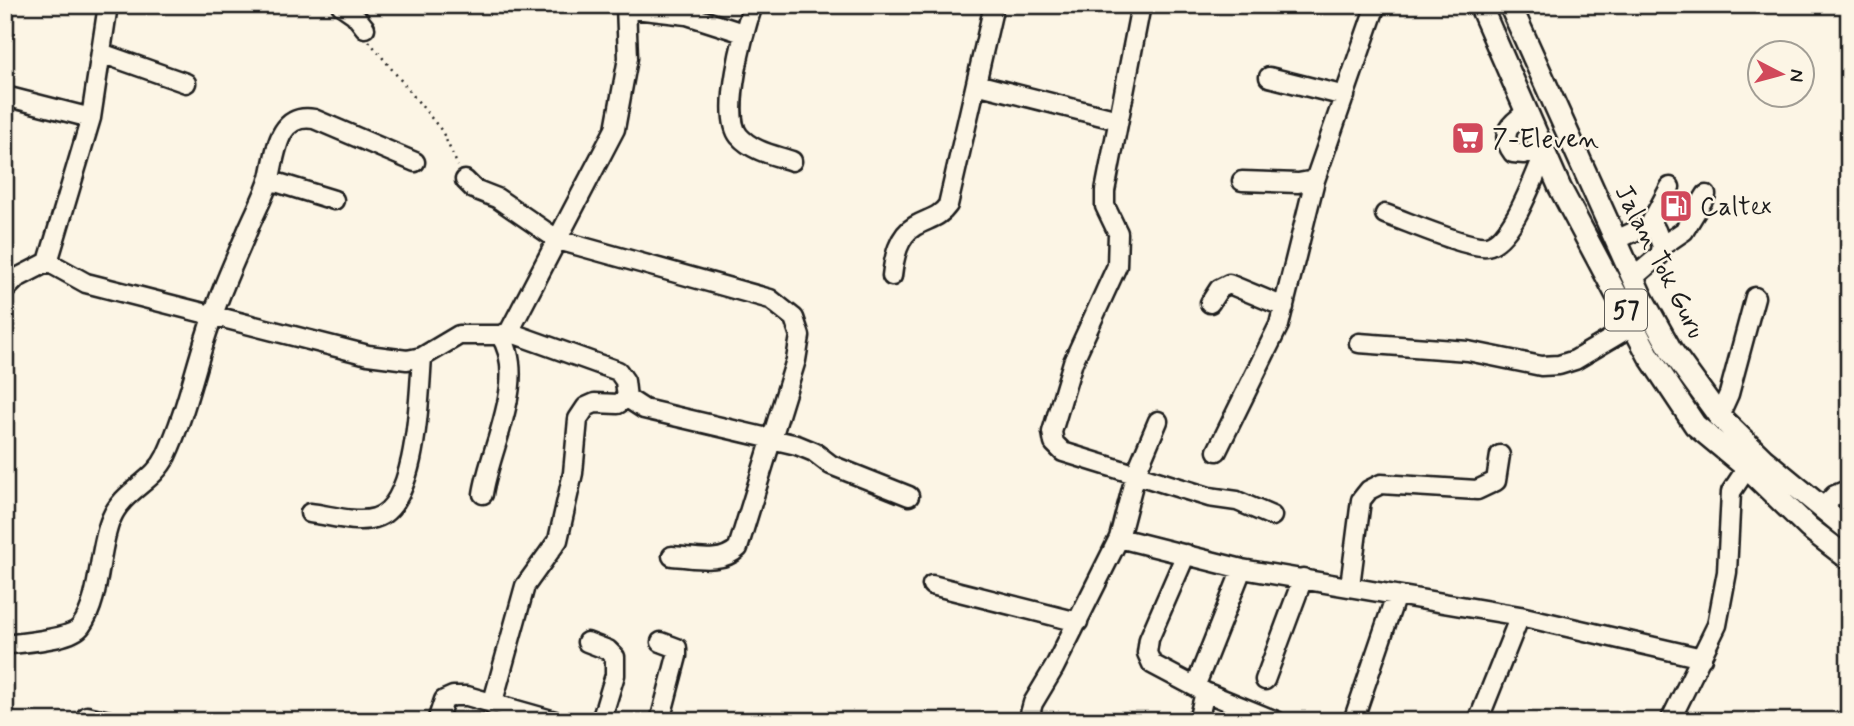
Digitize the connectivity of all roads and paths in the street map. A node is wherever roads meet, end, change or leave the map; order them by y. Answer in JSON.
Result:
{"nodes":[{"id":1,"x":108,"y":5,"type":"edge"},
{"id":2,"x":341,"y":5,"type":"edge"},
{"id":3,"x":753,"y":5,"type":"edge"},
{"id":4,"x":994,"y":5,"type":"edge"},
{"id":5,"x":1141,"y":5,"type":"edge"},
{"id":6,"x":1376,"y":5,"type":"edge"},
{"id":7,"x":1480,"y":5,"type":"edge"},
{"id":8,"x":1510,"y":5,"type":"edge"},
{"id":9,"x":626,"y":7,"type":"edge"},
{"id":10,"x":365,"y":28,"type":"joint"},
{"id":11,"x":743,"y":33,"type":"junction"},
{"id":12,"x":101,"y":53,"type":"junction"},
{"id":13,"x":1269,"y":77,"type":"dead end"},
{"id":14,"x":186,"y":83,"type":"dead end"},
{"id":15,"x":976,"y":84,"type":"junction"},
{"id":16,"x":1549,"y":92,"type":"junction"},
{"id":17,"x":5,"y":96,"type":"edge"},
{"id":18,"x":1345,"y":96,"type":"junction"},
{"id":19,"x":1525,"y":108,"type":"junction"},
{"id":20,"x":91,"y":118,"type":"junction"},
{"id":21,"x":1118,"y":120,"type":"junction"},
{"id":22,"x":1544,"y":150,"type":"junction"},
{"id":23,"x":792,"y":161,"type":"dead end"},
{"id":24,"x":415,"y":162,"type":"dead end"},
{"id":25,"x":269,"y":180,"type":"junction"},
{"id":26,"x":465,"y":180,"type":"joint"},
{"id":27,"x":1315,"y":180,"type":"junction"},
{"id":28,"x":1242,"y":181,"type":"dead end"},
{"id":29,"x":1670,"y":187,"type":"dead end"},
{"id":30,"x":1706,"y":195,"type":"dead end"},
{"id":31,"x":334,"y":200,"type":"dead end"},
{"id":32,"x":1385,"y":214,"type":"dead end"},
{"id":33,"x":1648,"y":228,"type":"junction"},
{"id":34,"x":558,"y":240,"type":"junction"},
{"id":35,"x":1616,"y":240,"type":"junction"},
{"id":36,"x":1662,"y":246,"type":"junction"},
{"id":37,"x":48,"y":262,"type":"junction"},
{"id":38,"x":892,"y":276,"type":"dead end"},
{"id":39,"x":1633,"y":278,"type":"junction"},
{"id":40,"x":5,"y":290,"type":"edge"},
{"id":41,"x":1755,"y":297,"type":"dead end"},
{"id":42,"x":1210,"y":303,"type":"dead end"},
{"id":43,"x":1284,"y":307,"type":"junction"},
{"id":44,"x":213,"y":316,"type":"junction"},
{"id":45,"x":1634,"y":325,"type":"junction"},
{"id":46,"x":505,"y":334,"type":"junction"},
{"id":47,"x":1359,"y":342,"type":"dead end"},
{"id":48,"x":422,"y":357,"type":"junction"},
{"id":49,"x":627,"y":398,"type":"junction"},
{"id":50,"x":1719,"y":416,"type":"junction"},
{"id":51,"x":1158,"y":421,"type":"dead end"},
{"id":52,"x":771,"y":437,"type":"junction"},
{"id":53,"x":1217,"y":451,"type":"dead end"},
{"id":54,"x":1500,"y":455,"type":"dead end"},
{"id":55,"x":1747,"y":468,"type":"junction"},
{"id":56,"x":1136,"y":473,"type":"junction"},
{"id":57,"x":1849,"y":489,"type":"edge"},
{"id":58,"x":483,"y":494,"type":"dead end"},
{"id":59,"x":909,"y":496,"type":"dead end"},
{"id":60,"x":1822,"y":508,"type":"junction"},
{"id":61,"x":310,"y":513,"type":"dead end"},
{"id":62,"x":1272,"y":516,"type":"dead end"},
{"id":63,"x":1849,"y":530,"type":"edge"},
{"id":64,"x":1119,"y":538,"type":"junction"},
{"id":65,"x":1186,"y":554,"type":"junction"},
{"id":66,"x":672,"y":556,"type":"dead end"},
{"id":67,"x":1849,"y":559,"type":"edge"},
{"id":68,"x":1242,"y":569,"type":"junction"},
{"id":69,"x":1303,"y":578,"type":"junction"},
{"id":70,"x":932,"y":585,"type":"dead end"},
{"id":71,"x":1350,"y":586,"type":"junction"},
{"id":72,"x":1396,"y":595,"type":"junction"},
{"id":73,"x":1520,"y":616,"type":"junction"},
{"id":74,"x":1078,"y":622,"type":"junction"},
{"id":75,"x":587,"y":642,"type":"dead end"},
{"id":76,"x":661,"y":642,"type":"dead end"},
{"id":77,"x":5,"y":645,"type":"edge"},
{"id":78,"x":1702,"y":658,"type":"junction"},
{"id":79,"x":1265,"y":680,"type":"dead end"},
{"id":80,"x":1200,"y":690,"type":"junction"},
{"id":81,"x":492,"y":705,"type":"junction"},
{"id":82,"x":512,"y":715,"type":"edge"},
{"id":83,"x":88,"y":716,"type":"dead end"},
{"id":84,"x":109,"y":721,"type":"edge"},
{"id":85,"x":437,"y":721,"type":"edge"},
{"id":86,"x":555,"y":721,"type":"edge"},
{"id":87,"x":601,"y":721,"type":"edge"},
{"id":88,"x":660,"y":721,"type":"edge"},
{"id":89,"x":1028,"y":721,"type":"edge"},
{"id":90,"x":1198,"y":721,"type":"edge"},
{"id":91,"x":1276,"y":721,"type":"edge"},
{"id":92,"x":1353,"y":721,"type":"edge"},
{"id":93,"x":1478,"y":721,"type":"edge"},
{"id":94,"x":1670,"y":721,"type":"edge"}],
"edges":[{"from":1,"to":12,"type":"street"},
{"from":2,"to":10,"type":"street"},
{"from":3,"to":11,"type":"street"},
{"from":4,"to":15,"type":"street"},
{"from":5,"to":21,"type":"street"},
{"from":6,"to":18,"type":"street"},
{"from":7,"to":19,"type":"main road","name":"Jalan Tok Guru","number":"57"},
{"from":8,"to":16,"type":"main road","name":"Jalan Tok Guru","number":"57"},
{"from":9,"to":11,"type":"street"},
{"from":9,"to":34,"type":"street"},
{"from":10,"to":26,"type":"path"},
{"from":11,"to":23,"type":"street"},
{"from":12,"to":14,"type":"street"},
{"from":12,"to":20,"type":"street"},
{"from":13,"to":18,"type":"street"},
{"from":15,"to":21,"type":"street"},
{"from":15,"to":38,"type":"street"},
{"from":16,"to":19,"type":"main road"},
{"from":16,"to":35,"type":"main road","name":"Jalan Tok Guru","number":"57"},
{"from":17,"to":20,"type":"street"},
{"from":18,"to":27,"type":"street"},
{"from":19,"to":22,"type":"main road","name":"Jalan Tok Guru","number":"57"},
{"from":19,"to":22,"type":"street"},
{"from":20,"to":37,"type":"street"},
{"from":21,"to":56,"type":"street"},
{"from":22,"to":32,"type":"street"},
{"from":22,"to":45,"type":"main road","name":"Jalan Tok Guru","number":"57"},
{"from":24,"to":25,"type":"street"},
{"from":25,"to":31,"type":"street"},
{"from":25,"to":44,"type":"street"},
{"from":26,"to":34,"type":"street"},
{"from":27,"to":28,"type":"street"},
{"from":27,"to":43,"type":"street"},
{"from":29,"to":33,"type":"street"},
{"from":30,"to":36,"type":"street"},
{"from":33,"to":35,"type":"street"},
{"from":33,"to":36,"type":"street"},
{"from":34,"to":46,"type":"street"},
{"from":34,"to":52,"type":"street"},
{"from":35,"to":39,"type":"main road","name":"Jalan Tok Guru","number":"57"},
{"from":36,"to":39,"type":"street"},
{"from":37,"to":40,"type":"street"},
{"from":37,"to":44,"type":"street"},
{"from":39,"to":50,"type":"main road","name":"Jalan Tok Guru","number":"57"},
{"from":41,"to":50,"type":"street"},
{"from":42,"to":43,"type":"street"},
{"from":43,"to":53,"type":"street"},
{"from":44,"to":48,"type":"street"},
{"from":44,"to":77,"type":"street"},
{"from":45,"to":47,"type":"street"},
{"from":45,"to":55,"type":"main road","name":"Jalan Tok Guru","number":"57"},
{"from":46,"to":48,"type":"street"},
{"from":46,"to":49,"type":"street"},
{"from":46,"to":58,"type":"street"},
{"from":48,"to":61,"type":"street"},
{"from":49,"to":52,"type":"street"},
{"from":49,"to":81,"type":"street"},
{"from":50,"to":60,"type":"main road","name":"Jalan Tok Guru","number":"57"},
{"from":51,"to":56,"type":"street"},
{"from":52,"to":59,"type":"street"},
{"from":52,"to":66,"type":"street"},
{"from":54,"to":71,"type":"street"},
{"from":55,"to":67,"type":"main road","name":"Jalan Tok Guru","number":"57"},
{"from":55,"to":78,"type":"street"},
{"from":56,"to":62,"type":"street"},
{"from":56,"to":64,"type":"street"},
{"from":57,"to":60,"type":"street"},
{"from":60,"to":63,"type":"main road","name":"Jalan Tok Guru","number":"57"},
{"from":64,"to":65,"type":"street"},
{"from":64,"to":74,"type":"street"},
{"from":65,"to":68,"type":"street"},
{"from":65,"to":80,"type":"street"},
{"from":68,"to":69,"type":"street"},
{"from":68,"to":80,"type":"street"},
{"from":69,"to":71,"type":"street"},
{"from":69,"to":79,"type":"street"},
{"from":70,"to":74,"type":"street"},
{"from":71,"to":72,"type":"street"},
{"from":72,"to":73,"type":"street"},
{"from":72,"to":92,"type":"street"},
{"from":73,"to":78,"type":"street"},
{"from":73,"to":93,"type":"street"},
{"from":74,"to":89,"type":"street"},
{"from":75,"to":87,"type":"street"},
{"from":76,"to":88,"type":"street"},
{"from":78,"to":94,"type":"street"},
{"from":80,"to":90,"type":"street"},
{"from":80,"to":91,"type":"street"},
{"from":81,"to":82,"type":"street"},
{"from":81,"to":85,"type":"street"},
{"from":82,"to":86,"type":"street"},
{"from":83,"to":84,"type":"street"}]}
